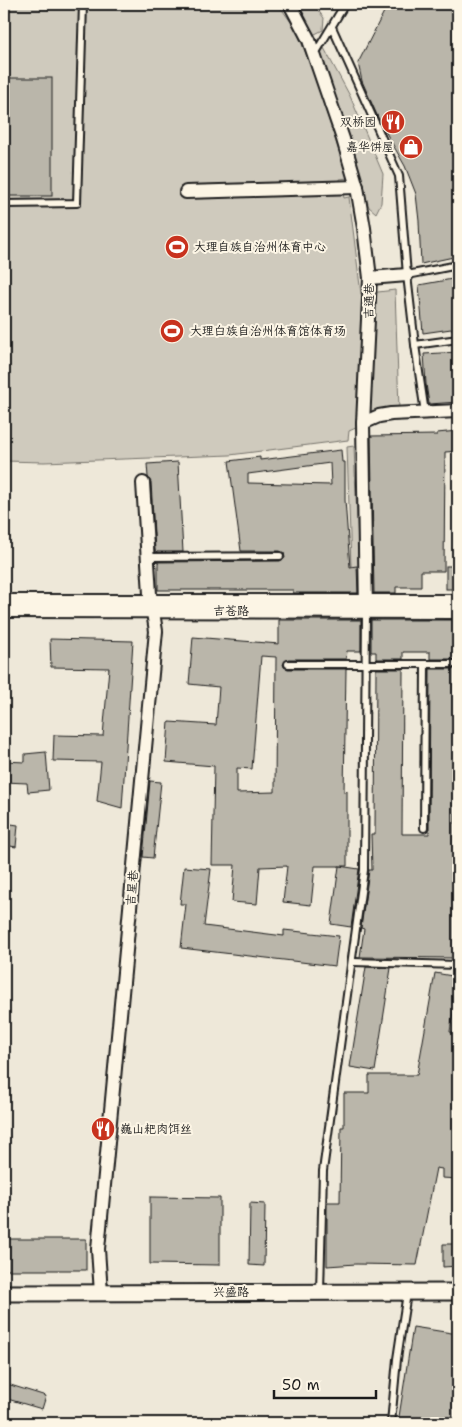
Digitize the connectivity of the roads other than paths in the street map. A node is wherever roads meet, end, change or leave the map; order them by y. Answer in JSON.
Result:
{"nodes":[{"id":1,"x":83,"y":4,"type":"edge"},
{"id":2,"x":290,"y":4,"type":"edge"},
{"id":3,"x":345,"y":4,"type":"edge"},
{"id":4,"x":332,"y":27,"type":"junction"},
{"id":5,"x":314,"y":55,"type":"junction"},
{"id":6,"x":357,"y":187,"type":"junction"},
{"id":7,"x":186,"y":192,"type":"dead end"},
{"id":8,"x":4,"y":204,"type":"edge"},
{"id":9,"x":458,"y":266,"type":"edge"},
{"id":10,"x":407,"y":276,"type":"junction"},
{"id":11,"x":370,"y":278,"type":"junction"},
{"id":12,"x":458,"y":339,"type":"edge"},
{"id":13,"x":415,"y":346,"type":"junction"},
{"id":14,"x":458,"y":411,"type":"edge"},
{"id":15,"x":425,"y":413,"type":"junction"},
{"id":16,"x":363,"y":423,"type":"junction"},
{"id":17,"x":143,"y":483,"type":"dead end"},
{"id":18,"x":280,"y":556,"type":"dead end"},
{"id":19,"x":148,"y":557,"type":"junction"},
{"id":20,"x":4,"y":601,"type":"edge"},
{"id":21,"x":458,"y":601,"type":"edge"},
{"id":22,"x":366,"y":605,"type":"junction"},
{"id":23,"x":152,"y":606,"type":"junction"},
{"id":24,"x":4,"y":611,"type":"edge"},
{"id":25,"x":458,"y":612,"type":"edge"},
{"id":26,"x":288,"y":664,"type":"dead end"},
{"id":27,"x":367,"y":664,"type":"junction"},
{"id":28,"x":426,"y":664,"type":"junction"},
{"id":29,"x":458,"y":664,"type":"edge"},
{"id":30,"x":424,"y":828,"type":"dead end"},
{"id":31,"x":353,"y":962,"type":"junction"},
{"id":32,"x":458,"y":965,"type":"edge"},
{"id":33,"x":320,"y":1292,"type":"junction"},
{"id":34,"x":408,"y":1292,"type":"junction"},
{"id":35,"x":458,"y":1292,"type":"edge"},
{"id":36,"x":4,"y":1293,"type":"edge"},
{"id":37,"x":101,"y":1293,"type":"junction"},
{"id":38,"x":391,"y":1423,"type":"edge"}],
"edges":[{"from":1,"to":8,"type":"lane"},
{"from":2,"to":5,"type":"street","name":"吉通巷"},
{"from":3,"to":4,"type":"lane"},
{"from":4,"to":5,"type":"lane"},
{"from":4,"to":10,"type":"lane"},
{"from":5,"to":6,"type":"street","name":"吉通巷"},
{"from":6,"to":7,"type":"street"},
{"from":6,"to":11,"type":"street","name":"吉通巷"},
{"from":9,"to":10,"type":"lane"},
{"from":10,"to":11,"type":"street"},
{"from":10,"to":13,"type":"lane"},
{"from":11,"to":16,"type":"street","name":"吉通巷"},
{"from":12,"to":13,"type":"lane"},
{"from":13,"to":15,"type":"lane"},
{"from":14,"to":15,"type":"street"},
{"from":15,"to":16,"type":"street"},
{"from":16,"to":22,"type":"street","name":"吉通巷"},
{"from":17,"to":19,"type":"street","name":"吉星巷"},
{"from":18,"to":19,"type":"lane"},
{"from":19,"to":23,"type":"street","name":"吉星巷"},
{"from":20,"to":23,"type":"street","name":"吉苍路"},
{"from":21,"to":22,"type":"street","name":"吉苍路"},
{"from":22,"to":23,"type":"street","name":"吉苍路"},
{"from":22,"to":25,"type":"street","name":"吉苍路"},
{"from":22,"to":27,"type":"lane"},
{"from":23,"to":24,"type":"street","name":"吉苍路"},
{"from":23,"to":37,"type":"street","name":"吉星巷"},
{"from":26,"to":27,"type":"lane"},
{"from":27,"to":28,"type":"lane"},
{"from":27,"to":31,"type":"lane"},
{"from":28,"to":29,"type":"lane"},
{"from":28,"to":30,"type":"lane"},
{"from":31,"to":32,"type":"lane"},
{"from":31,"to":33,"type":"lane"},
{"from":33,"to":34,"type":"street","name":"兴盛路"},
{"from":33,"to":37,"type":"street","name":"兴盛路"},
{"from":34,"to":35,"type":"street","name":"兴盛路"},
{"from":34,"to":38,"type":"lane"},
{"from":36,"to":37,"type":"street","name":"兴盛路"}]}
